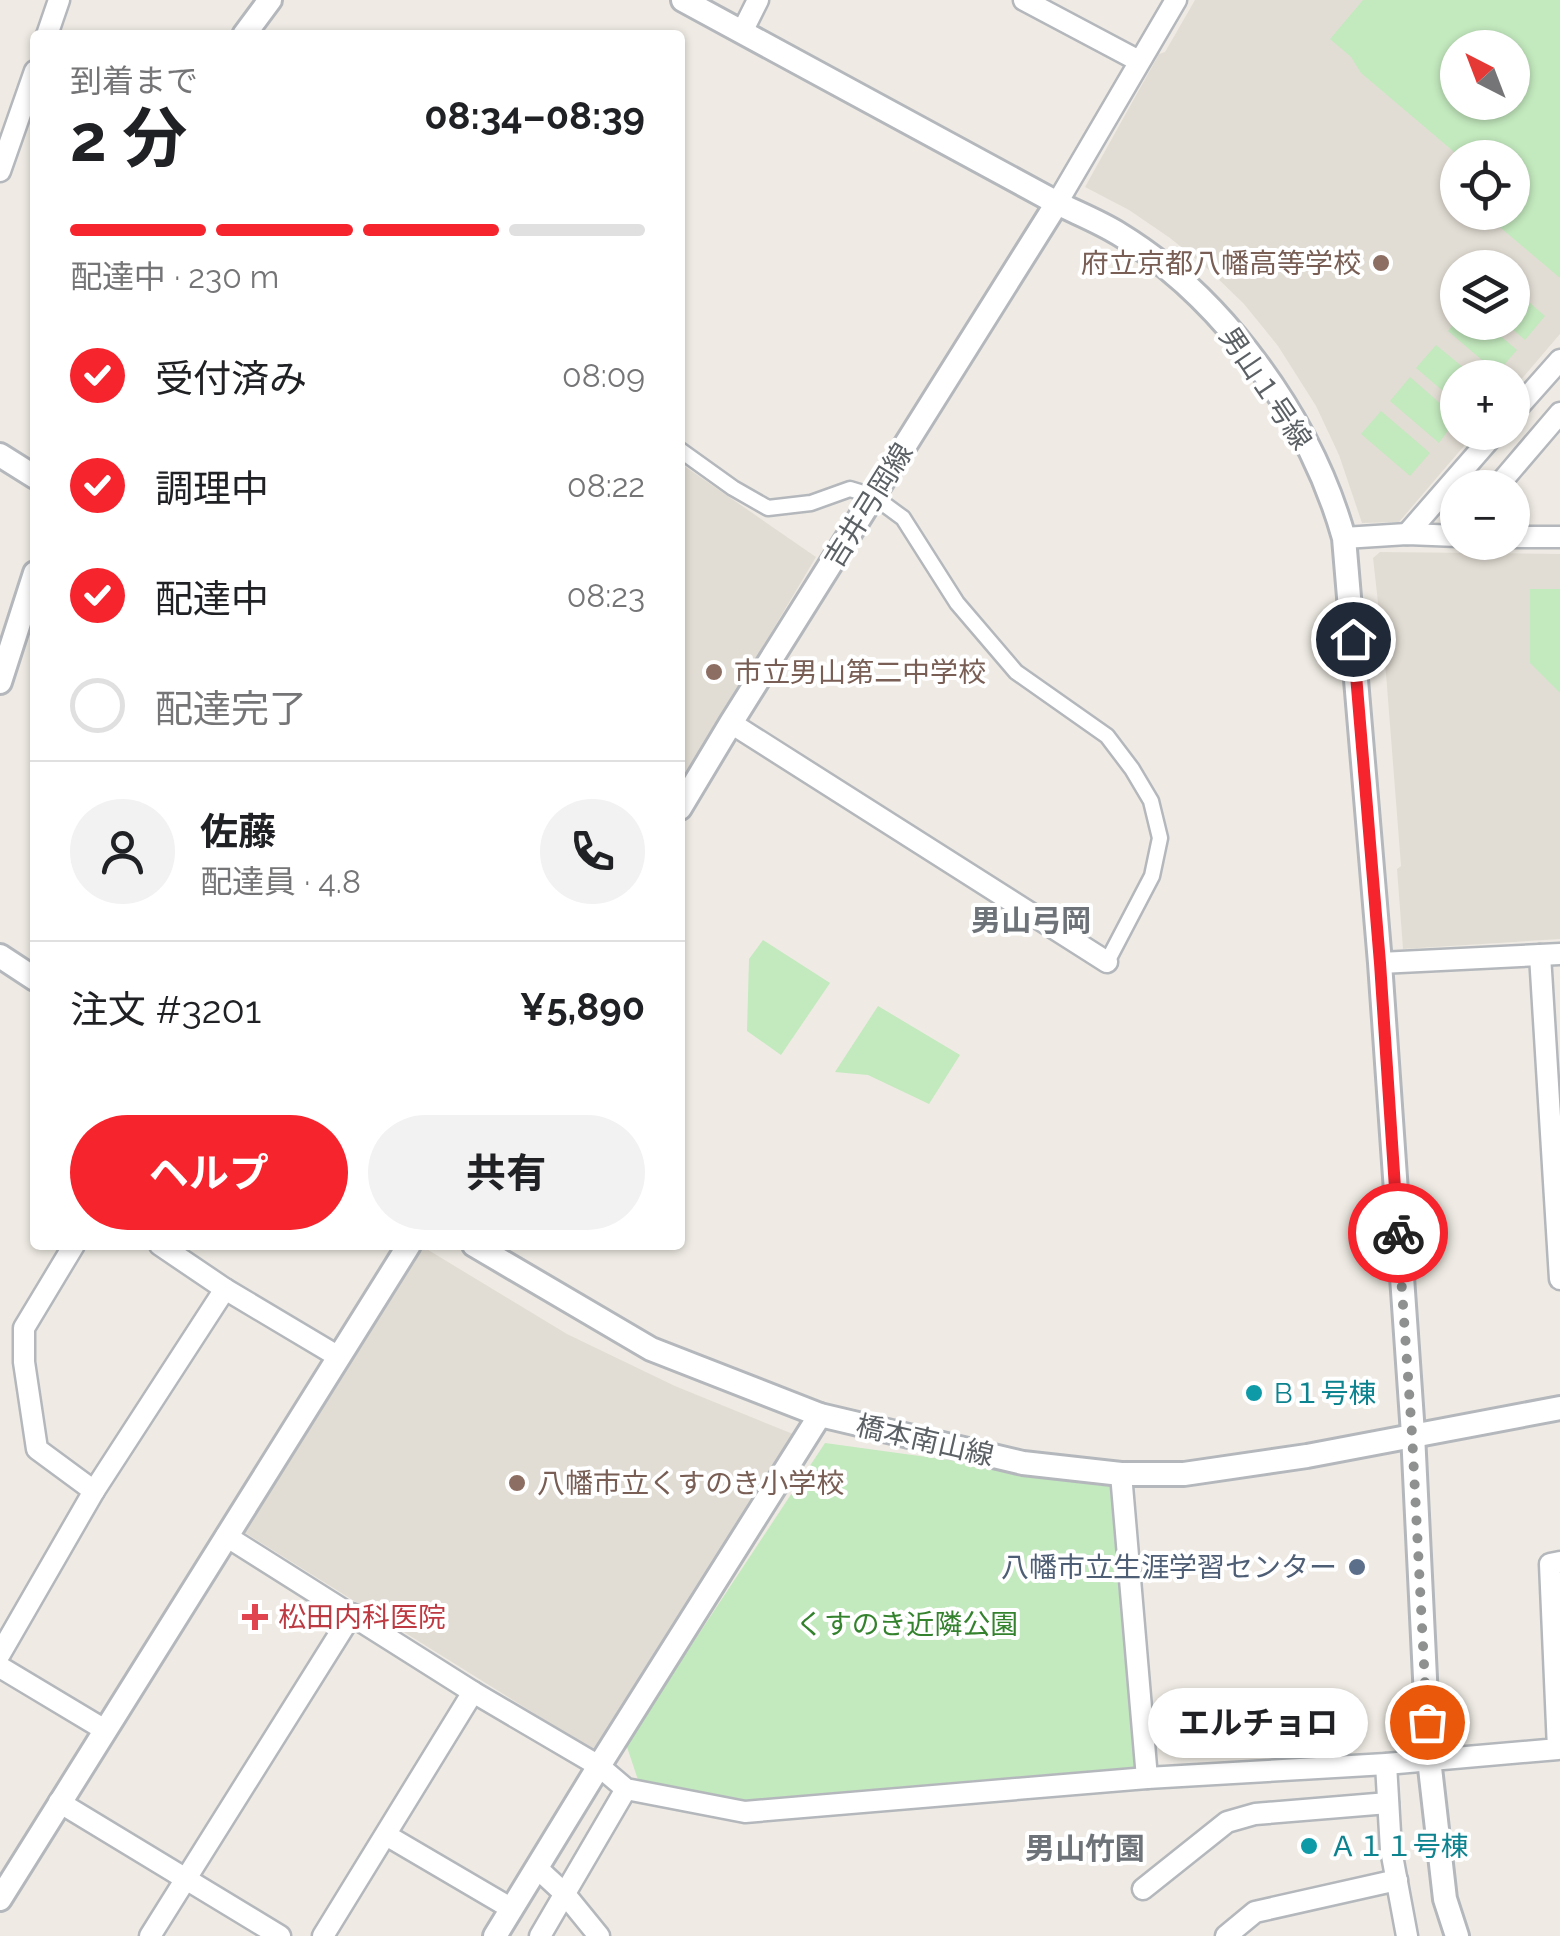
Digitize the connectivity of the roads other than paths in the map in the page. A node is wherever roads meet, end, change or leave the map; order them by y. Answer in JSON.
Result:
{"nodes":[{"id":1,"x":59,"y":0,"type":"edge"},
{"id":2,"x":270,"y":0,"type":"edge"},
{"id":3,"x":683,"y":0,"type":"edge"},
{"id":4,"x":758,"y":0,"type":"edge"},
{"id":5,"x":1024,"y":0,"type":"edge"},
{"id":6,"x":1176,"y":0,"type":"edge"},
{"id":7,"x":49,"y":30,"type":"edge"},
{"id":8,"x":248,"y":30,"type":"edge"},
{"id":9,"x":742,"y":32,"type":"junction"},
{"id":10,"x":1139,"y":61,"type":"junction"},
{"id":11,"x":30,"y":84,"type":"edge"},
{"id":12,"x":0,"y":171,"type":"edge"},
{"id":13,"x":1056,"y":204,"type":"junction"},
{"id":14,"x":1560,"y":360,"type":"edge"},
{"id":15,"x":1530,"y":394,"type":"edge"},
{"id":16,"x":1560,"y":413,"type":"edge"},
{"id":17,"x":1480,"y":450,"type":"edge"},
{"id":18,"x":685,"y":454,"type":"edge"},
{"id":19,"x":0,"y":455,"type":"edge"},
{"id":20,"x":1511,"y":470,"type":"edge"},
{"id":21,"x":30,"y":474,"type":"edge"},
{"id":22,"x":873,"y":496,"type":"junction"},
{"id":23,"x":1408,"y":534,"type":"junction"},
{"id":24,"x":1440,"y":535,"type":"edge"},
{"id":25,"x":1530,"y":537,"type":"edge"},
{"id":26,"x":1560,"y":537,"type":"edge"},
{"id":27,"x":1344,"y":538,"type":"junction"},
{"id":28,"x":30,"y":589,"type":"edge"},
{"id":29,"x":0,"y":682,"type":"edge"},
{"id":30,"x":731,"y":722,"type":"junction"},
{"id":31,"x":685,"y":800,"type":"edge"},
{"id":32,"x":1550,"y":954,"type":"edge"},
{"id":33,"x":0,"y":956,"type":"edge"},
{"id":34,"x":1107,"y":962,"type":"joint"},
{"id":35,"x":1380,"y":963,"type":"junction"},
{"id":36,"x":30,"y":976,"type":"edge"},
{"id":37,"x":1554,"y":1098,"type":"edge"},
{"id":38,"x":1559,"y":1240,"type":"edge"},
{"id":39,"x":71,"y":1250,"type":"edge"},
{"id":40,"x":167,"y":1250,"type":"edge"},
{"id":41,"x":406,"y":1250,"type":"edge"},
{"id":42,"x":483,"y":1250,"type":"edge"},
{"id":43,"x":1560,"y":1279,"type":"edge"},
{"id":44,"x":225,"y":1290,"type":"junction"},
{"id":45,"x":338,"y":1357,"type":"junction"},
{"id":46,"x":1560,"y":1408,"type":"edge"},
{"id":47,"x":820,"y":1415,"type":"junction"},
{"id":48,"x":1412,"y":1434,"type":"junction"},
{"id":49,"x":1121,"y":1474,"type":"junction"},
{"id":50,"x":94,"y":1491,"type":"junction"},
{"id":51,"x":226,"y":1536,"type":"junction"},
{"id":52,"x":1560,"y":1562,"type":"edge"},
{"id":53,"x":352,"y":1614,"type":"junction"},
{"id":54,"x":0,"y":1654,"type":"edge"},
{"id":55,"x":0,"y":1666,"type":"edge"},
{"id":56,"x":473,"y":1692,"type":"junction"},
{"id":57,"x":105,"y":1730,"type":"junction"},
{"id":58,"x":1429,"y":1759,"type":"junction"},
{"id":59,"x":1386,"y":1764,"type":"junction"},
{"id":60,"x":599,"y":1766,"type":"junction"},
{"id":61,"x":1146,"y":1778,"type":"junction"},
{"id":62,"x":626,"y":1790,"type":"junction"},
{"id":63,"x":59,"y":1802,"type":"junction"},
{"id":64,"x":1388,"y":1804,"type":"junction"},
{"id":65,"x":386,"y":1834,"type":"junction"},
{"id":66,"x":537,"y":1868,"type":"junction"},
{"id":67,"x":186,"y":1878,"type":"junction"},
{"id":68,"x":1396,"y":1880,"type":"junction"},
{"id":69,"x":1143,"y":1889,"type":"dead end"},
{"id":70,"x":564,"y":1893,"type":"junction"},
{"id":71,"x":0,"y":1899,"type":"edge"},
{"id":72,"x":512,"y":1910,"type":"junction"},
{"id":73,"x":150,"y":1936,"type":"edge"},
{"id":74,"x":280,"y":1936,"type":"edge"},
{"id":75,"x":324,"y":1936,"type":"edge"},
{"id":76,"x":495,"y":1936,"type":"edge"},
{"id":77,"x":540,"y":1936,"type":"edge"},
{"id":78,"x":599,"y":1936,"type":"edge"},
{"id":79,"x":1226,"y":1936,"type":"edge"},
{"id":80,"x":1407,"y":1936,"type":"edge"},
{"id":81,"x":1457,"y":1936,"type":"edge"}],
"edges":[{"from":1,"to":7,"type":"street"},
{"from":2,"to":8,"type":"street"},
{"from":3,"to":9,"type":"street","name":"男山１号線"},
{"from":4,"to":9,"type":"street"},
{"from":5,"to":10,"type":"street"},
{"from":6,"to":10,"type":"street"},
{"from":9,"to":13,"type":"street","name":"男山１号線"},
{"from":10,"to":13,"type":"street"},
{"from":11,"to":12,"type":"street"},
{"from":13,"to":22,"type":"street","name":"吉井弓岡線"},
{"from":13,"to":27,"type":"street","name":"男山１号線"},
{"from":14,"to":15,"type":"street"},
{"from":16,"to":20,"type":"street"},
{"from":17,"to":23,"type":"street"},
{"from":18,"to":22,"type":"street"},
{"from":19,"to":21,"type":"street"},
{"from":22,"to":30,"type":"street","name":"吉井弓岡線"},
{"from":22,"to":34,"type":"street"},
{"from":23,"to":24,"type":"street"},
{"from":23,"to":27,"type":"street"},
{"from":25,"to":26,"type":"street"},
{"from":27,"to":35,"type":"street","name":"男山１号線"},
{"from":28,"to":29,"type":"street"},
{"from":30,"to":31,"type":"street","name":"吉井弓岡線"},
{"from":30,"to":34,"type":"street"},
{"from":32,"to":35,"type":"street"},
{"from":32,"to":37,"type":"street"},
{"from":33,"to":36,"type":"street"},
{"from":35,"to":48,"type":"street","name":"男山１号線"},
{"from":37,"to":38,"type":"street"},
{"from":38,"to":43,"type":"street"},
{"from":39,"to":50,"type":"street"},
{"from":40,"to":44,"type":"street"},
{"from":41,"to":45,"type":"street"},
{"from":42,"to":47,"type":"street","name":"橋本南山線"},
{"from":44,"to":45,"type":"street"},
{"from":44,"to":50,"type":"street"},
{"from":45,"to":51,"type":"street"},
{"from":46,"to":48,"type":"street","name":"橋本南山線"},
{"from":47,"to":49,"type":"street","name":"橋本南山線"},
{"from":47,"to":60,"type":"street"},
{"from":48,"to":49,"type":"street","name":"橋本南山線"},
{"from":48,"to":58,"type":"street","name":"男山１号線"},
{"from":49,"to":61,"type":"street"},
{"from":50,"to":54,"type":"street"},
{"from":51,"to":53,"type":"street"},
{"from":51,"to":57,"type":"street"},
{"from":52,"to":58,"type":"street"},
{"from":53,"to":56,"type":"street"},
{"from":53,"to":67,"type":"street"},
{"from":55,"to":57,"type":"street"},
{"from":56,"to":60,"type":"street"},
{"from":56,"to":65,"type":"street"},
{"from":57,"to":63,"type":"street"},
{"from":58,"to":59,"type":"street"},
{"from":58,"to":81,"type":"street","name":"男山１号線"},
{"from":59,"to":61,"type":"street"},
{"from":59,"to":64,"type":"street"},
{"from":60,"to":62,"type":"street"},
{"from":60,"to":66,"type":"street"},
{"from":61,"to":62,"type":"street"},
{"from":62,"to":70,"type":"street"},
{"from":63,"to":67,"type":"street"},
{"from":63,"to":71,"type":"street"},
{"from":64,"to":68,"type":"street"},
{"from":64,"to":69,"type":"street"},
{"from":65,"to":72,"type":"street"},
{"from":65,"to":75,"type":"street"},
{"from":66,"to":70,"type":"street"},
{"from":66,"to":72,"type":"street"},
{"from":67,"to":73,"type":"street"},
{"from":67,"to":74,"type":"street"},
{"from":68,"to":79,"type":"street"},
{"from":68,"to":80,"type":"street"},
{"from":70,"to":77,"type":"street"},
{"from":70,"to":78,"type":"street"},
{"from":72,"to":76,"type":"street"}]}
